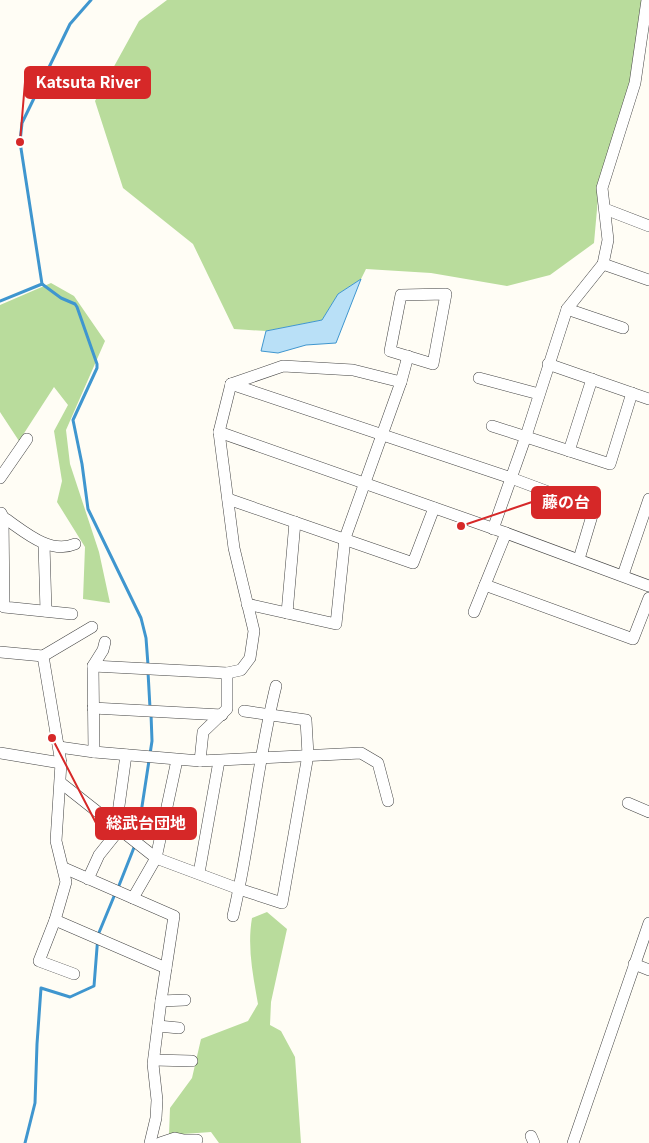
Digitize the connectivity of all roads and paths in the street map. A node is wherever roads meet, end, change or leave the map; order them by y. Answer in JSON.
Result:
{"nodes":[{"id":1,"x":647,"y":0,"type":"edge"},
{"id":2,"x":605,"y":209,"type":"junction"},
{"id":3,"x":649,"y":226,"type":"edge"},
{"id":4,"x":603,"y":264,"type":"junction"},
{"id":5,"x":649,"y":280,"type":"edge"},
{"id":6,"x":567,"y":309,"type":"junction"},
{"id":7,"x":623,"y":328,"type":"dead end"},
{"id":8,"x":408,"y":356,"type":"junction"},
{"id":9,"x":548,"y":364,"type":"junction"},
{"id":10,"x":479,"y":378,"type":"dead end"},
{"id":11,"x":592,"y":379,"type":"junction"},
{"id":12,"x":401,"y":382,"type":"junction"},
{"id":13,"x":231,"y":384,"type":"junction"},
{"id":14,"x":632,"y":393,"type":"junction"},
{"id":15,"x":539,"y":394,"type":"junction"},
{"id":16,"x":649,"y":399,"type":"edge"},
{"id":17,"x":492,"y":426,"type":"dead end"},
{"id":18,"x":219,"y":432,"type":"junction"},
{"id":19,"x":382,"y":436,"type":"junction"},
{"id":20,"x":526,"y":436,"type":"junction"},
{"id":21,"x":27,"y":439,"type":"dead end"},
{"id":22,"x":569,"y":451,"type":"junction"},
{"id":23,"x":0,"y":478,"type":"edge"},
{"id":24,"x":511,"y":478,"type":"junction"},
{"id":25,"x":365,"y":484,"type":"junction"},
{"id":26,"x":228,"y":499,"type":"junction"},
{"id":27,"x":649,"y":499,"type":"edge"},
{"id":28,"x":434,"y":508,"type":"junction"},
{"id":29,"x":2,"y":515,"type":"edge"},
{"id":30,"x":295,"y":522,"type":"junction"},
{"id":31,"x":494,"y":529,"type":"junction"},
{"id":32,"x":506,"y":533,"type":"junction"},
{"id":33,"x":345,"y":538,"type":"junction"},
{"id":34,"x":44,"y":544,"type":"junction"},
{"id":35,"x":76,"y":544,"type":"dead end"},
{"id":36,"x":579,"y":559,"type":"junction"},
{"id":37,"x":623,"y":575,"type":"junction"},
{"id":38,"x":485,"y":586,"type":"junction"},
{"id":39,"x":649,"y":586,"type":"edge"},
{"id":40,"x":649,"y":598,"type":"edge"},
{"id":41,"x":247,"y":604,"type":"junction"},
{"id":42,"x":46,"y":611,"type":"junction"},
{"id":43,"x":474,"y":612,"type":"dead end"},
{"id":44,"x":286,"y":613,"type":"junction"},
{"id":45,"x":72,"y":614,"type":"dead end"},
{"id":46,"x":92,"y":627,"type":"dead end"},
{"id":47,"x":105,"y":642,"type":"dead end"},
{"id":48,"x":0,"y":655,"type":"edge"},
{"id":49,"x":43,"y":656,"type":"junction"},
{"id":50,"x":93,"y":666,"type":"junction"},
{"id":51,"x":227,"y":673,"type":"junction"},
{"id":52,"x":276,"y":686,"type":"dead end"},
{"id":53,"x":93,"y":708,"type":"junction"},
{"id":54,"x":244,"y":711,"type":"dead end"},
{"id":55,"x":269,"y":714,"type":"junction"},
{"id":56,"x":222,"y":715,"type":"junction"},
{"id":57,"x":59,"y":747,"type":"junction"},
{"id":58,"x":94,"y":752,"type":"junction"},
{"id":59,"x":0,"y":753,"type":"edge"},
{"id":60,"x":126,"y":755,"type":"junction"},
{"id":61,"x":308,"y":755,"type":"junction"},
{"id":62,"x":260,"y":758,"type":"junction"},
{"id":63,"x":177,"y":760,"type":"junction"},
{"id":64,"x":200,"y":761,"type":"junction"},
{"id":65,"x":219,"y":761,"type":"junction"},
{"id":66,"x":61,"y":763,"type":"junction"},
{"id":67,"x":61,"y":783,"type":"junction"},
{"id":68,"x":388,"y":801,"type":"dead end"},
{"id":69,"x":628,"y":802,"type":"dead end"},
{"id":70,"x":649,"y":812,"type":"edge"},
{"id":71,"x":117,"y":827,"type":"junction"},
{"id":72,"x":156,"y":858,"type":"junction"},
{"id":73,"x":64,"y":868,"type":"junction"},
{"id":74,"x":199,"y":873,"type":"junction"},
{"id":75,"x":88,"y":879,"type":"junction"},
{"id":76,"x":239,"y":889,"type":"junction"},
{"id":77,"x":133,"y":898,"type":"junction"},
{"id":78,"x":233,"y":916,"type":"dead end"},
{"id":79,"x":55,"y":920,"type":"junction"},
{"id":80,"x":649,"y":923,"type":"edge"},
{"id":81,"x":634,"y":964,"type":"junction"},
{"id":82,"x":166,"y":968,"type":"junction"},
{"id":83,"x":649,"y":970,"type":"edge"},
{"id":84,"x":74,"y":974,"type":"dead end"},
{"id":85,"x":161,"y":1000,"type":"junction"},
{"id":86,"x":185,"y":1000,"type":"dead end"},
{"id":87,"x":158,"y":1026,"type":"junction"},
{"id":88,"x":179,"y":1028,"type":"dead end"},
{"id":89,"x":154,"y":1060,"type":"junction"},
{"id":90,"x":192,"y":1061,"type":"dead end"},
{"id":91,"x":197,"y":1140,"type":"dead end"},
{"id":92,"x":150,"y":1143,"type":"edge"},
{"id":93,"x":160,"y":1143,"type":"edge"},
{"id":94,"x":573,"y":1143,"type":"edge"}],
"edges":[{"from":1,"to":2,"type":"street"},
{"from":2,"to":3,"type":"street"},
{"from":2,"to":4,"type":"street"},
{"from":4,"to":5,"type":"street"},
{"from":4,"to":6,"type":"street"},
{"from":6,"to":7,"type":"street"},
{"from":6,"to":9,"type":"street"},
{"from":8,"to":8,"type":"street"},
{"from":8,"to":12,"type":"street"},
{"from":9,"to":11,"type":"street"},
{"from":9,"to":15,"type":"street"},
{"from":10,"to":15,"type":"street"},
{"from":11,"to":14,"type":"street"},
{"from":11,"to":22,"type":"street"},
{"from":12,"to":13,"type":"street"},
{"from":12,"to":19,"type":"street"},
{"from":13,"to":18,"type":"street"},
{"from":13,"to":19,"type":"street"},
{"from":14,"to":16,"type":"street"},
{"from":14,"to":22,"type":"street"},
{"from":15,"to":20,"type":"street"},
{"from":17,"to":20,"type":"street"},
{"from":18,"to":25,"type":"street"},
{"from":18,"to":26,"type":"street"},
{"from":19,"to":24,"type":"street"},
{"from":19,"to":25,"type":"street"},
{"from":20,"to":22,"type":"street"},
{"from":20,"to":24,"type":"street"},
{"from":21,"to":23,"type":"street"},
{"from":24,"to":31,"type":"street"},
{"from":24,"to":36,"type":"street"},
{"from":25,"to":28,"type":"street"},
{"from":25,"to":33,"type":"street"},
{"from":26,"to":30,"type":"street"},
{"from":26,"to":41,"type":"street"},
{"from":27,"to":37,"type":"street"},
{"from":28,"to":31,"type":"street"},
{"from":28,"to":33,"type":"street"},
{"from":29,"to":34,"type":"street"},
{"from":29,"to":42,"type":"street"},
{"from":30,"to":33,"type":"street"},
{"from":30,"to":44,"type":"street"},
{"from":31,"to":32,"type":"street"},
{"from":32,"to":36,"type":"street"},
{"from":32,"to":38,"type":"street"},
{"from":33,"to":44,"type":"street"},
{"from":34,"to":35,"type":"street"},
{"from":34,"to":42,"type":"street"},
{"from":36,"to":37,"type":"street"},
{"from":37,"to":39,"type":"street"},
{"from":38,"to":40,"type":"street"},
{"from":38,"to":43,"type":"street"},
{"from":41,"to":44,"type":"street"},
{"from":41,"to":51,"type":"street"},
{"from":42,"to":45,"type":"street"},
{"from":46,"to":49,"type":"street"},
{"from":47,"to":50,"type":"street"},
{"from":48,"to":49,"type":"street"},
{"from":49,"to":57,"type":"street"},
{"from":50,"to":51,"type":"street"},
{"from":50,"to":53,"type":"street"},
{"from":51,"to":56,"type":"street"},
{"from":52,"to":55,"type":"street"},
{"from":53,"to":56,"type":"street"},
{"from":53,"to":58,"type":"street"},
{"from":54,"to":55,"type":"street"},
{"from":55,"to":61,"type":"street"},
{"from":55,"to":62,"type":"street"},
{"from":56,"to":64,"type":"street"},
{"from":57,"to":58,"type":"street"},
{"from":57,"to":66,"type":"street"},
{"from":58,"to":60,"type":"street"},
{"from":59,"to":66,"type":"street"},
{"from":60,"to":63,"type":"street"},
{"from":60,"to":71,"type":"street"},
{"from":61,"to":62,"type":"street"},
{"from":61,"to":68,"type":"street"},
{"from":61,"to":76,"type":"street"},
{"from":62,"to":65,"type":"street"},
{"from":62,"to":76,"type":"street"},
{"from":63,"to":64,"type":"street"},
{"from":63,"to":72,"type":"street"},
{"from":64,"to":65,"type":"street"},
{"from":65,"to":74,"type":"street"},
{"from":66,"to":67,"type":"street"},
{"from":67,"to":71,"type":"street"},
{"from":67,"to":73,"type":"street"},
{"from":69,"to":70,"type":"street"},
{"from":71,"to":72,"type":"street"},
{"from":71,"to":75,"type":"street"},
{"from":72,"to":74,"type":"street"},
{"from":72,"to":77,"type":"street"},
{"from":73,"to":75,"type":"street"},
{"from":73,"to":79,"type":"street"},
{"from":74,"to":76,"type":"street"},
{"from":75,"to":77,"type":"street"},
{"from":76,"to":78,"type":"street"},
{"from":77,"to":82,"type":"street"},
{"from":79,"to":82,"type":"street"},
{"from":79,"to":84,"type":"street"},
{"from":80,"to":81,"type":"street"},
{"from":81,"to":83,"type":"street"},
{"from":81,"to":94,"type":"street"},
{"from":82,"to":85,"type":"street"},
{"from":85,"to":86,"type":"street"},
{"from":85,"to":87,"type":"street"},
{"from":87,"to":88,"type":"street"},
{"from":87,"to":89,"type":"street"},
{"from":89,"to":90,"type":"street"},
{"from":89,"to":92,"type":"street"},
{"from":91,"to":93,"type":"street"}]}
